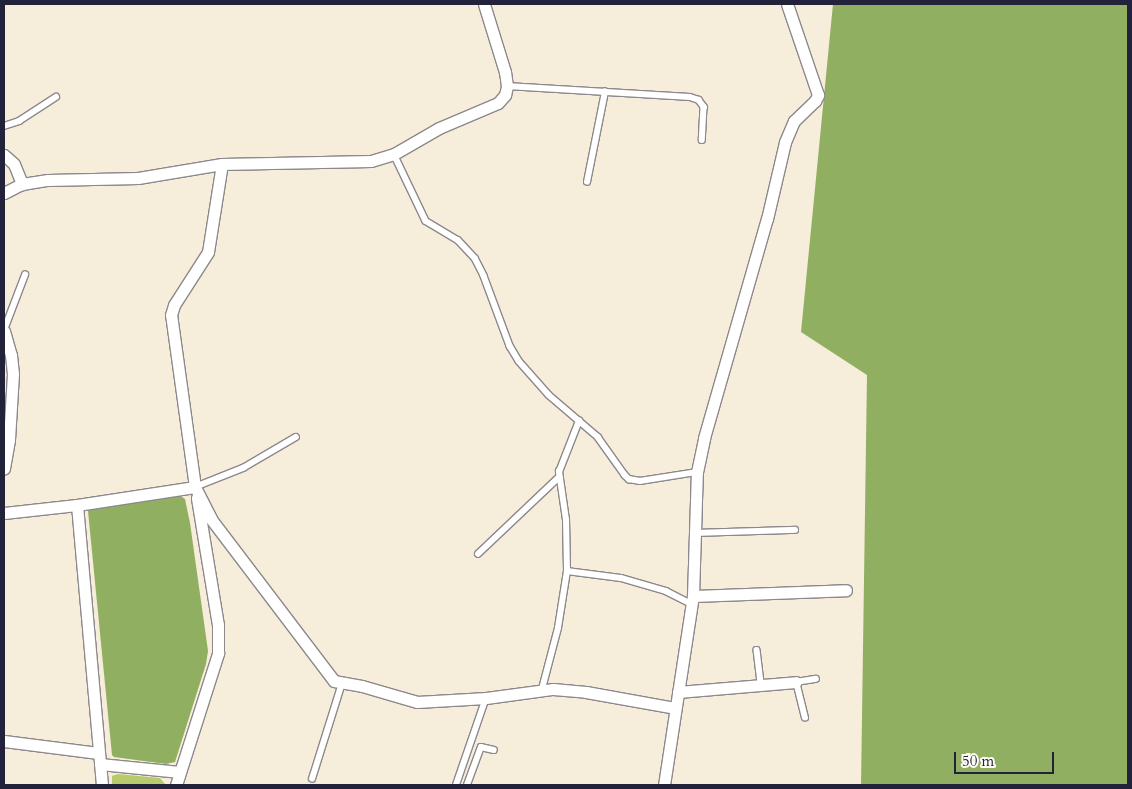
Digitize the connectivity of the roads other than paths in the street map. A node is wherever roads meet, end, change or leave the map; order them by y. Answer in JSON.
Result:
{"nodes":[{"id":1,"x":484,"y":4,"type":"edge"},
{"id":2,"x":787,"y":4,"type":"edge"},
{"id":3,"x":507,"y":86,"type":"junction"},
{"id":4,"x":605,"y":92,"type":"junction"},
{"id":5,"x":56,"y":97,"type":"dead end"},
{"id":6,"x":4,"y":126,"type":"edge"},
{"id":7,"x":702,"y":140,"type":"dead end"},
{"id":8,"x":394,"y":154,"type":"junction"},
{"id":9,"x":4,"y":155,"type":"edge"},
{"id":10,"x":222,"y":164,"type":"junction"},
{"id":11,"x":587,"y":182,"type":"dead end"},
{"id":12,"x":22,"y":184,"type":"junction"},
{"id":13,"x":4,"y":193,"type":"edge"},
{"id":14,"x":25,"y":275,"type":"dead end"},
{"id":15,"x":4,"y":330,"type":"edge"},
{"id":16,"x":9,"y":374,"type":"edge"},
{"id":17,"x":579,"y":421,"type":"junction"},
{"id":18,"x":296,"y":436,"type":"dead end"},
{"id":19,"x":4,"y":469,"type":"edge"},
{"id":20,"x":698,"y":472,"type":"junction"},
{"id":21,"x":558,"y":477,"type":"junction"},
{"id":22,"x":195,"y":487,"type":"junction"},
{"id":23,"x":77,"y":505,"type":"junction"},
{"id":24,"x":4,"y":512,"type":"edge"},
{"id":25,"x":795,"y":530,"type":"dead end"},
{"id":26,"x":697,"y":533,"type":"junction"},
{"id":27,"x":478,"y":554,"type":"dead end"},
{"id":28,"x":567,"y":572,"type":"junction"},
{"id":29,"x":846,"y":590,"type":"dead end"},
{"id":30,"x":692,"y":600,"type":"junction"},
{"id":31,"x":758,"y":650,"type":"dead end"},
{"id":32,"x":816,"y":679,"type":"dead end"},
{"id":33,"x":796,"y":682,"type":"junction"},
{"id":34,"x":342,"y":683,"type":"junction"},
{"id":35,"x":762,"y":686,"type":"junction"},
{"id":36,"x":542,"y":690,"type":"junction"},
{"id":37,"x":678,"y":692,"type":"junction"},
{"id":38,"x":486,"y":698,"type":"junction"},
{"id":39,"x":675,"y":708,"type":"junction"},
{"id":40,"x":805,"y":718,"type":"dead end"},
{"id":41,"x":4,"y":740,"type":"edge"},
{"id":42,"x":494,"y":750,"type":"dead end"},
{"id":43,"x":99,"y":758,"type":"junction"},
{"id":44,"x":180,"y":772,"type":"junction"},
{"id":45,"x":312,"y":779,"type":"dead end"},
{"id":46,"x":102,"y":785,"type":"edge"},
{"id":47,"x":176,"y":785,"type":"edge"},
{"id":48,"x":456,"y":785,"type":"edge"},
{"id":49,"x":467,"y":785,"type":"edge"},
{"id":50,"x":664,"y":785,"type":"edge"}],
"edges":[{"from":1,"to":3,"type":"street"},
{"from":2,"to":20,"type":"street"},
{"from":3,"to":4,"type":"lane"},
{"from":3,"to":8,"type":"street"},
{"from":4,"to":7,"type":"lane"},
{"from":4,"to":11,"type":"lane"},
{"from":5,"to":6,"type":"lane"},
{"from":8,"to":10,"type":"street"},
{"from":8,"to":17,"type":"lane"},
{"from":9,"to":12,"type":"street"},
{"from":10,"to":12,"type":"street"},
{"from":10,"to":22,"type":"street"},
{"from":12,"to":13,"type":"street"},
{"from":14,"to":15,"type":"lane"},
{"from":15,"to":16,"type":"street"},
{"from":16,"to":19,"type":"street"},
{"from":17,"to":20,"type":"lane"},
{"from":17,"to":21,"type":"lane"},
{"from":18,"to":22,"type":"lane"},
{"from":20,"to":26,"type":"street"},
{"from":21,"to":27,"type":"lane"},
{"from":21,"to":28,"type":"lane"},
{"from":22,"to":23,"type":"street"},
{"from":22,"to":34,"type":"street"},
{"from":22,"to":44,"type":"street"},
{"from":23,"to":24,"type":"street"},
{"from":23,"to":43,"type":"street"},
{"from":25,"to":26,"type":"lane"},
{"from":26,"to":30,"type":"street"},
{"from":28,"to":30,"type":"lane"},
{"from":28,"to":36,"type":"lane"},
{"from":29,"to":30,"type":"street"},
{"from":30,"to":37,"type":"street"},
{"from":31,"to":35,"type":"lane"},
{"from":32,"to":33,"type":"lane"},
{"from":33,"to":35,"type":"street"},
{"from":33,"to":40,"type":"lane"},
{"from":34,"to":38,"type":"street"},
{"from":34,"to":45,"type":"lane"},
{"from":35,"to":37,"type":"street"},
{"from":36,"to":38,"type":"street"},
{"from":36,"to":39,"type":"street"},
{"from":37,"to":39,"type":"street"},
{"from":38,"to":48,"type":"lane"},
{"from":39,"to":50,"type":"street"},
{"from":41,"to":43,"type":"street"},
{"from":42,"to":49,"type":"lane"},
{"from":43,"to":44,"type":"street"},
{"from":43,"to":46,"type":"street"},
{"from":44,"to":47,"type":"street"}]}
